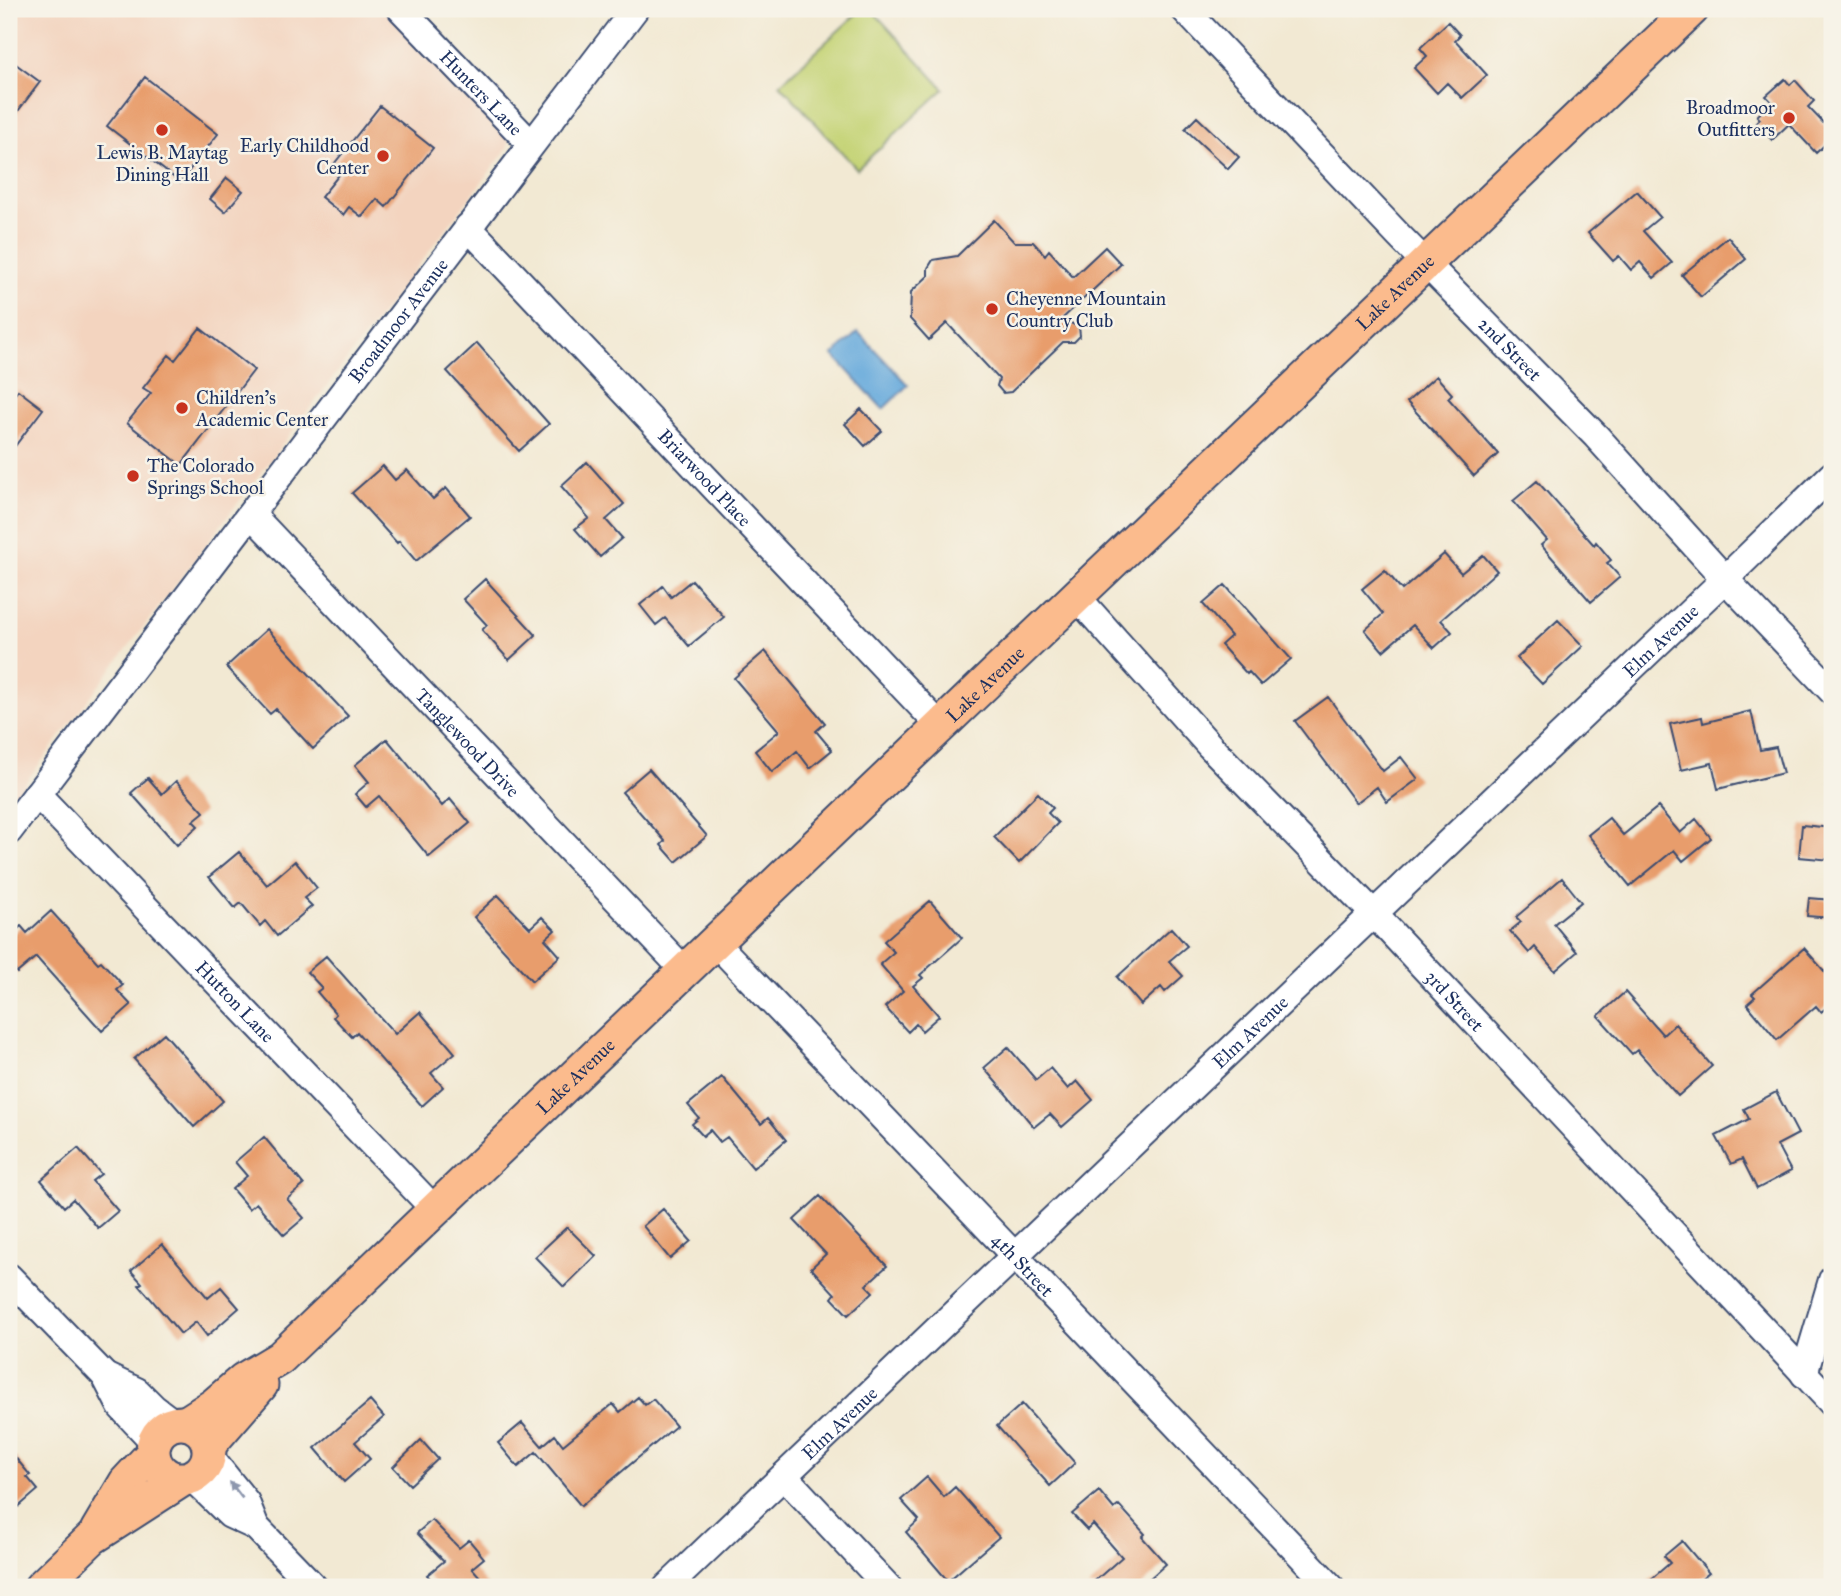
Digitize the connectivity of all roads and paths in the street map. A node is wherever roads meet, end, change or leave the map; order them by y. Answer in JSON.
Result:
{"nodes":[{"id":1,"x":401,"y":9,"type":"edge"},
{"id":2,"x":635,"y":9,"type":"edge"},
{"id":3,"x":1184,"y":9,"type":"edge"},
{"id":4,"x":1692,"y":9,"type":"edge"},
{"id":5,"x":531,"y":144,"type":"junction"},
{"id":6,"x":468,"y":228,"type":"junction"},
{"id":7,"x":1425,"y":261,"type":"junction"},
{"id":8,"x":1832,"y":475,"type":"edge"},
{"id":9,"x":251,"y":514,"type":"junction"},
{"id":10,"x":1725,"y":579,"type":"junction"},
{"id":11,"x":1077,"y":597,"type":"junction"},
{"id":12,"x":1832,"y":691,"type":"edge"},
{"id":13,"x":941,"y":727,"type":"junction"},
{"id":14,"x":37,"y":794,"type":"junction"},
{"id":15,"x":9,"y":831,"type":"edge"},
{"id":16,"x":1374,"y":914,"type":"junction"},
{"id":17,"x":715,"y":942,"type":"junction"},
{"id":18,"x":684,"y":970,"type":"junction"},
{"id":19,"x":435,"y":1210,"type":"junction"},
{"id":20,"x":1014,"y":1256,"type":"junction"},
{"id":21,"x":9,"y":1277,"type":"edge"},
{"id":22,"x":1832,"y":1280,"type":"edge"},
{"id":23,"x":1804,"y":1374,"type":"junction"},
{"id":24,"x":1832,"y":1404,"type":"edge"},
{"id":25,"x":182,"y":1450,"type":"junction"},
{"id":26,"x":784,"y":1476,"type":"junction"},
{"id":27,"x":41,"y":1587,"type":"edge"},
{"id":28,"x":314,"y":1587,"type":"edge"},
{"id":29,"x":667,"y":1587,"type":"edge"},
{"id":30,"x":888,"y":1587,"type":"edge"},
{"id":31,"x":1331,"y":1587,"type":"edge"}],
"edges":[{"from":1,"to":5,"type":"street","name":"Hunters Lane"},
{"from":2,"to":5,"type":"street","name":"Broadmoor Avenue"},
{"from":3,"to":7,"type":"street","name":"2nd Street"},
{"from":4,"to":7,"type":"main road","name":"Lake Avenue"},
{"from":5,"to":6,"type":"street","name":"Broadmoor Avenue"},
{"from":6,"to":9,"type":"street","name":"Broadmoor Avenue"},
{"from":6,"to":13,"type":"street","name":"Briarwood Place"},
{"from":7,"to":10,"type":"street","name":"2nd Street"},
{"from":7,"to":11,"type":"main road","name":"Lake Avenue"},
{"from":8,"to":10,"type":"street","name":"Elm Avenue"},
{"from":9,"to":14,"type":"street","name":"Broadmoor Avenue"},
{"from":9,"to":18,"type":"street","name":"Tanglewood Drive"},
{"from":10,"to":12,"type":"street","name":"2nd Street"},
{"from":10,"to":16,"type":"street","name":"Elm Avenue"},
{"from":11,"to":13,"type":"main road","name":"Lake Avenue"},
{"from":11,"to":16,"type":"street","name":"3rd Street"},
{"from":13,"to":17,"type":"main road","name":"Lake Avenue"},
{"from":14,"to":15,"type":"street","name":"Broadmoor Avenue"},
{"from":14,"to":19,"type":"street","name":"Hutton Lane"},
{"from":16,"to":20,"type":"street","name":"Elm Avenue"},
{"from":16,"to":23,"type":"street","name":"3rd Street"},
{"from":17,"to":18,"type":"main road","name":"Lake Avenue"},
{"from":17,"to":20,"type":"street","name":"4th Street"},
{"from":18,"to":19,"type":"main road","name":"Lake Avenue"},
{"from":19,"to":25,"type":"main road","name":"Lake Avenue"},
{"from":20,"to":26,"type":"street","name":"Elm Avenue"},
{"from":20,"to":31,"type":"street","name":"4th Street"},
{"from":21,"to":25,"type":"street"},
{"from":22,"to":23,"type":"street"},
{"from":23,"to":24,"type":"street","name":"3rd Street"},
{"from":25,"to":27,"type":"main road","name":"Lake Avenue"},
{"from":25,"to":28,"type":"street"},
{"from":26,"to":29,"type":"street","name":"Elm Avenue"},
{"from":26,"to":30,"type":"street"}]}
